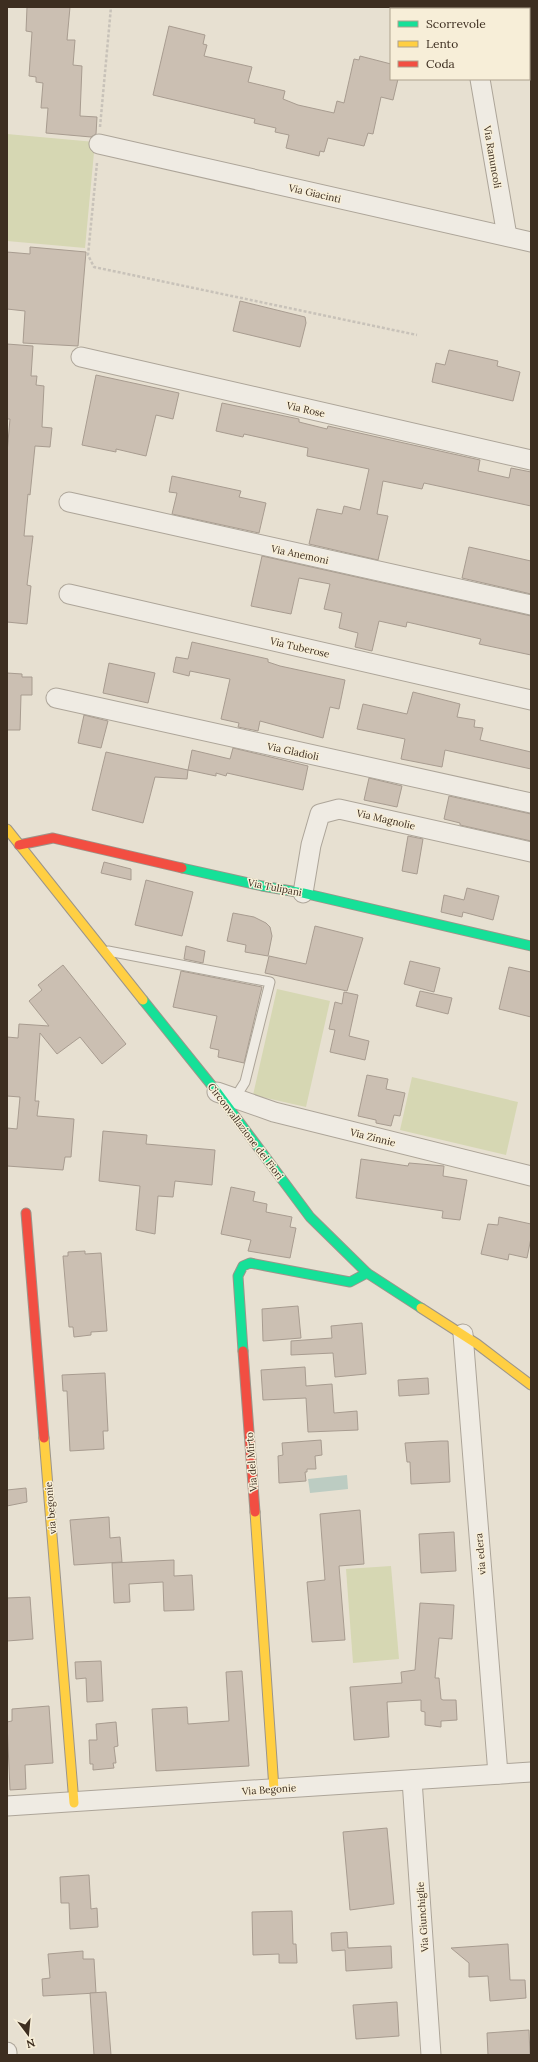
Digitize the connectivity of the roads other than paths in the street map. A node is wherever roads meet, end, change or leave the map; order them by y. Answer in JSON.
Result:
{"nodes":[{"id":1,"x":480,"y":80,"type":"edge"},
{"id":2,"x":99,"y":144,"type":"road end"},
{"id":3,"x":507,"y":236,"type":"junction"},
{"id":4,"x":531,"y":242,"type":"edge"},
{"id":5,"x":81,"y":357,"type":"dead end"},
{"id":6,"x":531,"y":460,"type":"edge"},
{"id":7,"x":69,"y":502,"type":"dead end"},
{"id":8,"x":69,"y":594,"type":"dead end"},
{"id":9,"x":531,"y":605,"type":"edge"},
{"id":10,"x":56,"y":698,"type":"dead end"},
{"id":11,"x":531,"y":700,"type":"edge"},
{"id":12,"x":531,"y":803,"type":"edge"},
{"id":13,"x":7,"y":829,"type":"edge"},
{"id":14,"x":19,"y":845,"type":"junction"},
{"id":15,"x":531,"y":852,"type":"edge"},
{"id":16,"x":303,"y":892,"type":"junction"},
{"id":17,"x":531,"y":946,"type":"edge"},
{"id":18,"x":103,"y":950,"type":"junction"},
{"id":19,"x":217,"y":1092,"type":"junction"},
{"id":20,"x":235,"y":1098,"type":"junction"},
{"id":21,"x":531,"y":1176,"type":"edge"},
{"id":22,"x":26,"y":1213,"type":"dead end"},
{"id":23,"x":367,"y":1273,"type":"junction"},
{"id":24,"x":463,"y":1334,"type":"junction"},
{"id":25,"x":531,"y":1385,"type":"edge"},
{"id":26,"x":531,"y":1772,"type":"edge"},
{"id":27,"x":498,"y":1774,"type":"junction"},
{"id":28,"x":412,"y":1780,"type":"junction"},
{"id":29,"x":274,"y":1789,"type":"junction"},
{"id":30,"x":74,"y":1803,"type":"junction"},
{"id":31,"x":7,"y":1806,"type":"edge"},
{"id":32,"x":7,"y":2052,"type":"edge"},
{"id":33,"x":7,"y":2055,"type":"edge"},
{"id":34,"x":431,"y":2055,"type":"edge"}],
"edges":[{"from":1,"to":3,"type":"street","name":"Via Ranuncoli"},
{"from":2,"to":3,"type":"street","name":"Via Giacinti"},
{"from":3,"to":4,"type":"street","name":"Via Giacinti"},
{"from":5,"to":6,"type":"street","name":"Via Rose"},
{"from":7,"to":9,"type":"street","name":"Via Anemoni"},
{"from":8,"to":11,"type":"street","name":"Via Tuberose"},
{"from":10,"to":12,"type":"street","name":"Via Gladioli"},
{"from":13,"to":14,"type":"street","name":"Circonvallazione dei Fiori"},
{"from":14,"to":16,"type":"street","name":"Via Tulipani"},
{"from":14,"to":18,"type":"street","name":"Circonvallazione dei Fiori"},
{"from":15,"to":16,"type":"street","name":"Via Magnolie"},
{"from":16,"to":17,"type":"street","name":"Via Tulipani"},
{"from":18,"to":19,"type":"street","name":"Circonvallazione dei Fiori"},
{"from":18,"to":20,"type":"lane"},
{"from":19,"to":20,"type":"street","name":"Via Zinnie"},
{"from":19,"to":23,"type":"street","name":"Circonvallazione dei Fiori"},
{"from":20,"to":21,"type":"street","name":"Via Zinnie"},
{"from":22,"to":30,"type":"street","name":"via begonie"},
{"from":23,"to":24,"type":"street","name":"Circonvallazione dei Fiori"},
{"from":23,"to":29,"type":"street","name":"Via del Mirto"},
{"from":24,"to":25,"type":"street","name":"Circonvallazione dei Fiori"},
{"from":24,"to":27,"type":"street","name":"via edera"},
{"from":26,"to":27,"type":"street","name":"Via Begonie"},
{"from":27,"to":28,"type":"street","name":"Via Begonie"},
{"from":28,"to":29,"type":"street","name":"Via Begonie"},
{"from":28,"to":34,"type":"street","name":"Via Giunchiglie"},
{"from":29,"to":30,"type":"street","name":"Via Begonie"},
{"from":30,"to":31,"type":"street","name":"Via Begonie"},
{"from":32,"to":33,"type":"street"}]}
